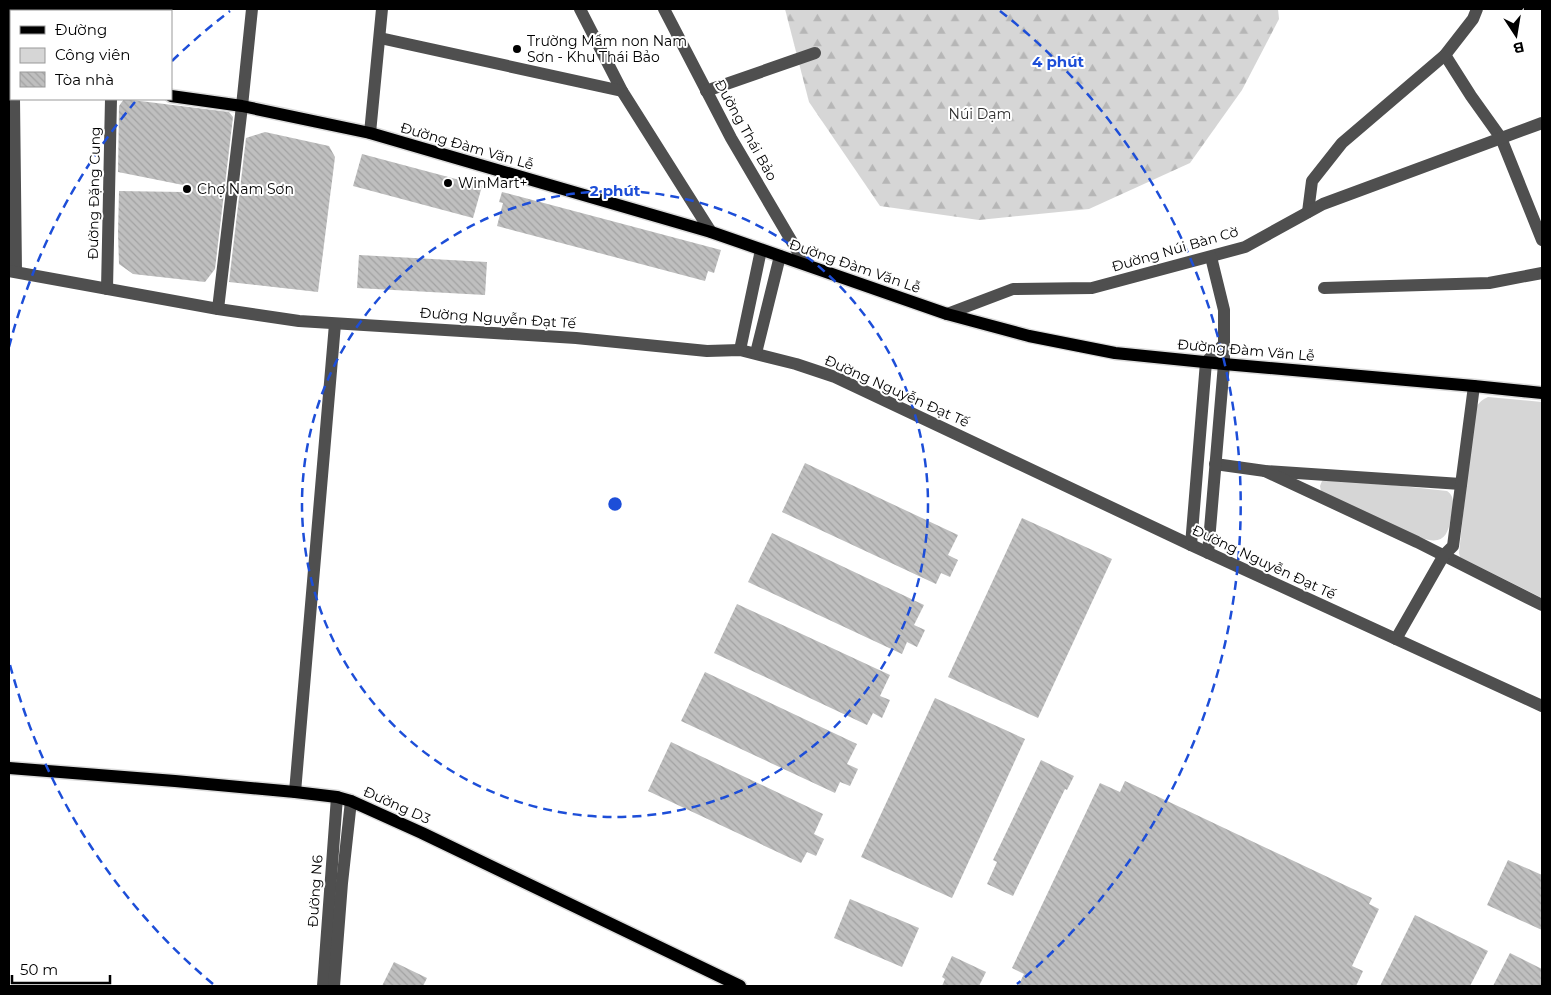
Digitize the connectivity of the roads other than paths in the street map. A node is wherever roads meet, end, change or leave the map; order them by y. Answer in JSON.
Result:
{"nodes":[{"id":1,"x":252,"y":9,"type":"edge"},
{"id":2,"x":382,"y":9,"type":"edge"},
{"id":3,"x":580,"y":9,"type":"edge"},
{"id":4,"x":664,"y":9,"type":"edge"},
{"id":5,"x":1477,"y":9,"type":"edge"},
{"id":6,"x":380,"y":38,"type":"junction"},
{"id":7,"x":815,"y":53,"type":"dead end"},
{"id":8,"x":1445,"y":55,"type":"junction"},
{"id":9,"x":622,"y":91,"type":"junction"},
{"id":10,"x":706,"y":91,"type":"junction"},
{"id":11,"x":172,"y":96,"type":"edge"},
{"id":12,"x":14,"y":100,"type":"edge"},
{"id":13,"x":111,"y":100,"type":"edge"},
{"id":14,"x":242,"y":106,"type":"junction"},
{"id":15,"x":1542,"y":123,"type":"edge"},
{"id":16,"x":370,"y":133,"type":"junction"},
{"id":17,"x":1501,"y":138,"type":"junction"},
{"id":18,"x":1308,"y":212,"type":"junction"},
{"id":19,"x":711,"y":232,"type":"junction"},
{"id":20,"x":1542,"y":240,"type":"edge"},
{"id":21,"x":761,"y":250,"type":"junction"},
{"id":22,"x":780,"y":256,"type":"junction"},
{"id":23,"x":1211,"y":256,"type":"junction"},
{"id":24,"x":805,"y":264,"type":"junction"},
{"id":25,"x":13,"y":271,"type":"edge"},
{"id":26,"x":1542,"y":274,"type":"edge"},
{"id":27,"x":1324,"y":288,"type":"dead end"},
{"id":28,"x":107,"y":289,"type":"junction"},
{"id":29,"x":218,"y":309,"type":"junction"},
{"id":30,"x":947,"y":314,"type":"junction"},
{"id":31,"x":334,"y":324,"type":"junction"},
{"id":32,"x":1224,"y":344,"type":"junction"},
{"id":33,"x":740,"y":350,"type":"junction"},
{"id":34,"x":756,"y":353,"type":"junction"},
{"id":35,"x":1206,"y":362,"type":"junction"},
{"id":36,"x":1224,"y":364,"type":"junction"},
{"id":37,"x":1474,"y":386,"type":"junction"},
{"id":38,"x":1542,"y":393,"type":"edge"},
{"id":39,"x":1215,"y":464,"type":"junction"},
{"id":40,"x":1265,"y":471,"type":"junction"},
{"id":41,"x":1461,"y":484,"type":"junction"},
{"id":42,"x":1191,"y":545,"type":"junction"},
{"id":43,"x":1208,"y":553,"type":"junction"},
{"id":44,"x":1444,"y":555,"type":"junction"},
{"id":45,"x":1542,"y":605,"type":"edge"},
{"id":46,"x":1396,"y":639,"type":"junction"},
{"id":47,"x":1542,"y":706,"type":"edge"},
{"id":48,"x":9,"y":768,"type":"edge"},
{"id":49,"x":294,"y":792,"type":"junction"},
{"id":50,"x":337,"y":798,"type":"junction"},
{"id":51,"x":351,"y":801,"type":"junction"},
{"id":52,"x":323,"y":986,"type":"edge"},
{"id":53,"x":334,"y":986,"type":"edge"},
{"id":54,"x":740,"y":986,"type":"edge"}],
"edges":[{"from":1,"to":14,"type":"street"},
{"from":2,"to":6,"type":"street"},
{"from":3,"to":9,"type":"street"},
{"from":4,"to":10,"type":"street","name":"Đường Thái Bảo"},
{"from":5,"to":8,"type":"street"},
{"from":6,"to":9,"type":"street"},
{"from":6,"to":16,"type":"street"},
{"from":7,"to":10,"type":"street"},
{"from":8,"to":17,"type":"street"},
{"from":8,"to":18,"type":"street"},
{"from":9,"to":19,"type":"street"},
{"from":10,"to":24,"type":"street","name":"Đường Thái Bảo"},
{"from":11,"to":14,"type":"main road","name":"Đường Đàm Văn Lễ"},
{"from":12,"to":25,"type":"street"},
{"from":13,"to":28,"type":"street","name":"Đường Đặng Cung"},
{"from":14,"to":16,"type":"main road","name":"Đường Đàm Văn Lễ"},
{"from":14,"to":29,"type":"street"},
{"from":15,"to":17,"type":"street","name":"Đường Núi Bàn Cờ"},
{"from":16,"to":19,"type":"main road","name":"Đường Đàm Văn Lễ"},
{"from":17,"to":18,"type":"street","name":"Đường Núi Bàn Cờ"},
{"from":17,"to":20,"type":"street"},
{"from":18,"to":23,"type":"street","name":"Đường Núi Bàn Cờ"},
{"from":19,"to":21,"type":"main road","name":"Đường Đàm Văn Lễ"},
{"from":21,"to":22,"type":"main road","name":"Đường Đàm Văn Lễ"},
{"from":21,"to":33,"type":"street"},
{"from":22,"to":24,"type":"main road","name":"Đường Đàm Văn Lễ"},
{"from":22,"to":34,"type":"street"},
{"from":23,"to":30,"type":"street","name":"Đường Núi Bàn Cờ"},
{"from":23,"to":32,"type":"street"},
{"from":24,"to":30,"type":"main road","name":"Đường Đàm Văn Lễ"},
{"from":25,"to":28,"type":"street","name":"Đường Nguyễn Đạt Tế"},
{"from":26,"to":27,"type":"street"},
{"from":28,"to":29,"type":"street","name":"Đường Nguyễn Đạt Tế"},
{"from":29,"to":31,"type":"street","name":"Đường Nguyễn Đạt Tế"},
{"from":30,"to":35,"type":"main road","name":"Đường Đàm Văn Lễ"},
{"from":31,"to":33,"type":"street","name":"Đường Nguyễn Đạt Tế"},
{"from":31,"to":49,"type":"street"},
{"from":32,"to":35,"type":"street"},
{"from":32,"to":36,"type":"street"},
{"from":33,"to":34,"type":"street","name":"Đường Nguyễn Đạt Tế"},
{"from":34,"to":42,"type":"street","name":"Đường Nguyễn Đạt Tế"},
{"from":35,"to":36,"type":"main road","name":"Đường Đàm Văn Lễ"},
{"from":35,"to":42,"type":"street"},
{"from":36,"to":37,"type":"main road","name":"Đường Đàm Văn Lễ"},
{"from":36,"to":39,"type":"street"},
{"from":37,"to":38,"type":"main road","name":"Đường Đàm Văn Lễ"},
{"from":37,"to":41,"type":"street"},
{"from":39,"to":40,"type":"street"},
{"from":39,"to":43,"type":"street"},
{"from":40,"to":41,"type":"street"},
{"from":40,"to":44,"type":"street"},
{"from":41,"to":44,"type":"street"},
{"from":42,"to":43,"type":"street","name":"Đường Nguyễn Đạt Tế"},
{"from":43,"to":46,"type":"street","name":"Đường Nguyễn Đạt Tế"},
{"from":44,"to":45,"type":"street"},
{"from":44,"to":46,"type":"street"},
{"from":46,"to":47,"type":"street","name":"Đường Nguyễn Đạt Tế"},
{"from":48,"to":49,"type":"main road","name":"Đường D3"},
{"from":49,"to":50,"type":"main road","name":"Đường D3"},
{"from":50,"to":51,"type":"main road","name":"Đường D3"},
{"from":50,"to":52,"type":"street","name":"Đường N6"},
{"from":51,"to":53,"type":"street","name":"Đường N6"},
{"from":51,"to":54,"type":"main road","name":"Đường D3"}]}
